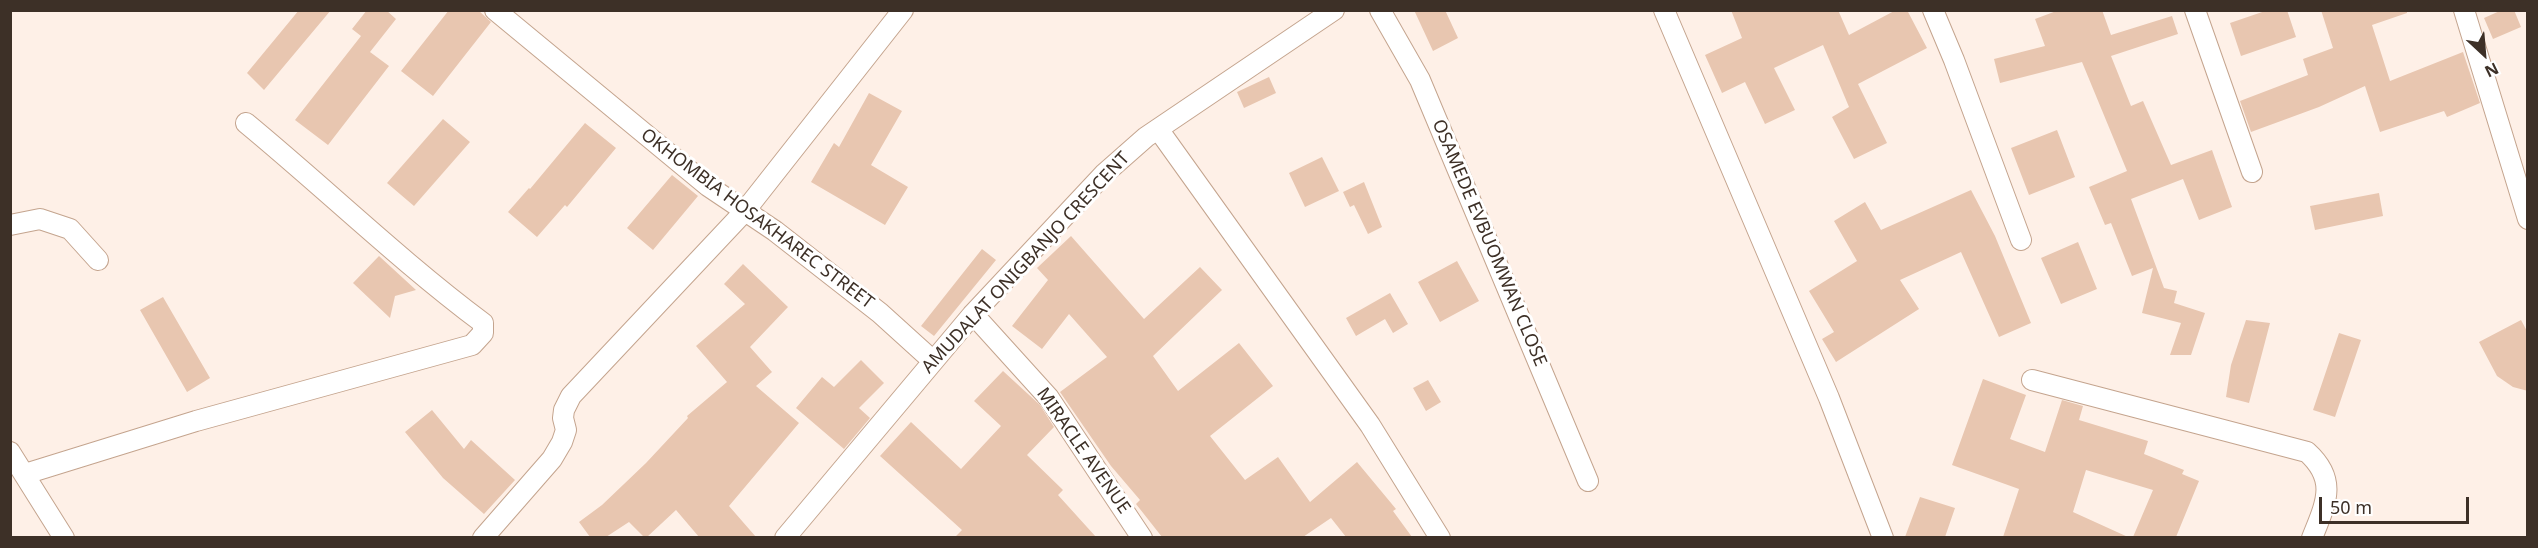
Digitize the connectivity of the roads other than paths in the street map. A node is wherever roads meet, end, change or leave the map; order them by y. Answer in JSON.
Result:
{"nodes":[{"id":1,"x":495,"y":10,"type":"edge"},
{"id":2,"x":1334,"y":10,"type":"edge"},
{"id":3,"x":1380,"y":10,"type":"edge"},
{"id":4,"x":1664,"y":10,"type":"edge"},
{"id":5,"x":1933,"y":10,"type":"edge"},
{"id":6,"x":2195,"y":10,"type":"edge"},
{"id":7,"x":2464,"y":10,"type":"edge"},
{"id":8,"x":898,"y":12,"type":"edge"},
{"id":9,"x":246,"y":123,"type":"dead end"},
{"id":10,"x":1158,"y":129,"type":"junction"},
{"id":11,"x":2252,"y":172,"type":"dead end"},
{"id":12,"x":744,"y":212,"type":"junction"},
{"id":13,"x":2527,"y":216,"type":"edge"},
{"id":14,"x":10,"y":225,"type":"edge"},
{"id":15,"x":2021,"y":240,"type":"dead end"},
{"id":16,"x":98,"y":260,"type":"dead end"},
{"id":17,"x":973,"y":314,"type":"junction"},
{"id":18,"x":933,"y":361,"type":"junction"},
{"id":19,"x":2032,"y":381,"type":"dead end"},
{"id":20,"x":10,"y":452,"type":"edge"},
{"id":21,"x":25,"y":474,"type":"junction"},
{"id":22,"x":1588,"y":481,"type":"dead end"},
{"id":23,"x":64,"y":537,"type":"edge"},
{"id":24,"x":483,"y":537,"type":"edge"},
{"id":25,"x":786,"y":537,"type":"edge"},
{"id":26,"x":1142,"y":537,"type":"edge"},
{"id":27,"x":1440,"y":537,"type":"edge"},
{"id":28,"x":1883,"y":537,"type":"edge"},
{"id":29,"x":2312,"y":537,"type":"edge"}],
"edges":[{"from":1,"to":12,"type":"street","name":"OKHOMBIA HOSAKHAREC STREET"},
{"from":2,"to":10,"type":"street","name":"AMUDALAT ONIGBANJO CRESCENT"},
{"from":3,"to":22,"type":"street","name":"OSAMEDE EVBUOMWAN CLOSE"},
{"from":4,"to":28,"type":"street"},
{"from":5,"to":15,"type":"street"},
{"from":6,"to":11,"type":"street"},
{"from":7,"to":13,"type":"street"},
{"from":8,"to":12,"type":"street"},
{"from":9,"to":21,"type":"street"},
{"from":10,"to":17,"type":"street","name":"AMUDALAT ONIGBANJO CRESCENT"},
{"from":10,"to":27,"type":"street"},
{"from":12,"to":18,"type":"street","name":"OKHOMBIA HOSAKHAREC STREET"},
{"from":12,"to":24,"type":"street"},
{"from":14,"to":16,"type":"street"},
{"from":17,"to":18,"type":"street","name":"AMUDALAT ONIGBANJO CRESCENT"},
{"from":17,"to":26,"type":"street","name":"MIRACLE AVENUE"},
{"from":18,"to":25,"type":"street","name":"AMUDALAT ONIGBANJO CRESCENT"},
{"from":19,"to":29,"type":"street"},
{"from":20,"to":21,"type":"street"},
{"from":21,"to":23,"type":"street"}]}
